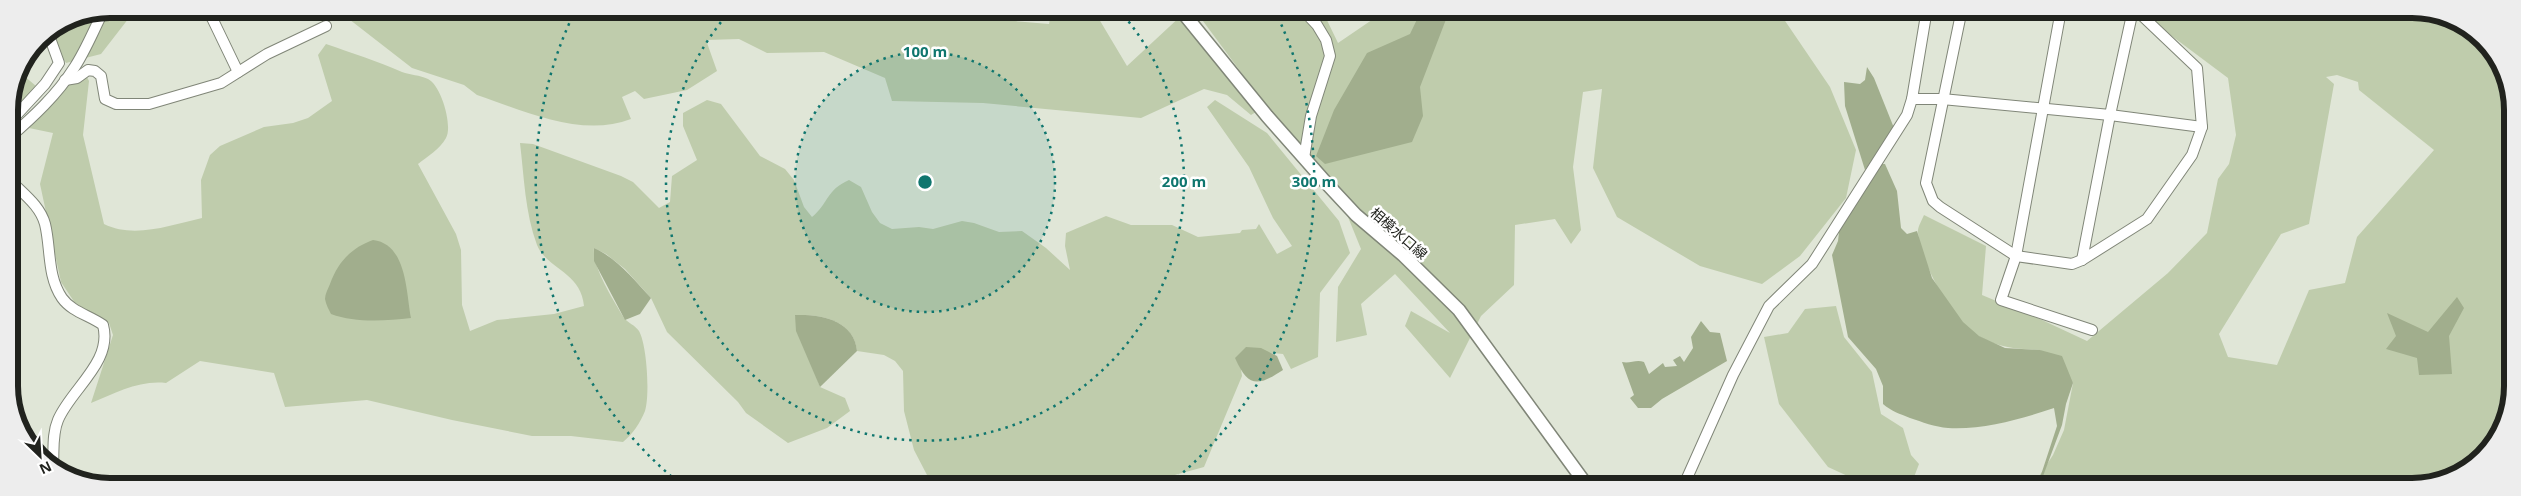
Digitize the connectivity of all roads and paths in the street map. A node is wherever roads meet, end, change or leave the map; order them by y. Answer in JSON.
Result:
{"nodes":[{"id":1,"x":100,"y":18,"type":"edge"},
{"id":2,"x":212,"y":18,"type":"edge"},
{"id":3,"x":1187,"y":18,"type":"edge"},
{"id":4,"x":1310,"y":18,"type":"edge"},
{"id":5,"x":1926,"y":18,"type":"edge"},
{"id":6,"x":1960,"y":18,"type":"edge"},
{"id":7,"x":2059,"y":18,"type":"edge"},
{"id":8,"x":2133,"y":18,"type":"edge"},
{"id":9,"x":2144,"y":18,"type":"edge"},
{"id":10,"x":326,"y":26,"type":"dead end"},
{"id":11,"x":50,"y":39,"type":"edge"},
{"id":12,"x":238,"y":72,"type":"junction"},
{"id":13,"x":66,"y":80,"type":"junction"},
{"id":14,"x":1912,"y":99,"type":"junction"},
{"id":15,"x":1942,"y":99,"type":"junction"},
{"id":16,"x":2041,"y":109,"type":"junction"},
{"id":17,"x":18,"y":113,"type":"edge"},
{"id":18,"x":2110,"y":115,"type":"junction"},
{"id":19,"x":2202,"y":127,"type":"junction"},
{"id":20,"x":18,"y":130,"type":"edge"},
{"id":21,"x":1304,"y":158,"type":"junction"},
{"id":22,"x":18,"y":189,"type":"edge"},
{"id":23,"x":2016,"y":256,"type":"junction"},
{"id":24,"x":2082,"y":260,"type":"junction"},
{"id":25,"x":2092,"y":330,"type":"dead end"},
{"id":26,"x":53,"y":458,"type":"edge"},
{"id":27,"x":1581,"y":478,"type":"edge"},
{"id":28,"x":1687,"y":478,"type":"edge"}],
"edges":[{"from":1,"to":13,"type":"street"},
{"from":2,"to":12,"type":"street"},
{"from":3,"to":21,"type":"main road","name":"相模水口線"},
{"from":4,"to":21,"type":"street"},
{"from":5,"to":14,"type":"street"},
{"from":6,"to":15,"type":"street"},
{"from":7,"to":16,"type":"street"},
{"from":8,"to":18,"type":"street"},
{"from":9,"to":19,"type":"street"},
{"from":10,"to":12,"type":"street"},
{"from":11,"to":17,"type":"street"},
{"from":12,"to":13,"type":"street"},
{"from":13,"to":20,"type":"street"},
{"from":14,"to":15,"type":"street"},
{"from":14,"to":28,"type":"street"},
{"from":15,"to":16,"type":"street"},
{"from":15,"to":23,"type":"street"},
{"from":16,"to":18,"type":"street"},
{"from":16,"to":23,"type":"street"},
{"from":18,"to":19,"type":"street"},
{"from":18,"to":24,"type":"street"},
{"from":19,"to":24,"type":"street"},
{"from":21,"to":27,"type":"main road","name":"相模水口線"},
{"from":22,"to":26,"type":"street"},
{"from":23,"to":24,"type":"street"},
{"from":23,"to":25,"type":"street"}]}
